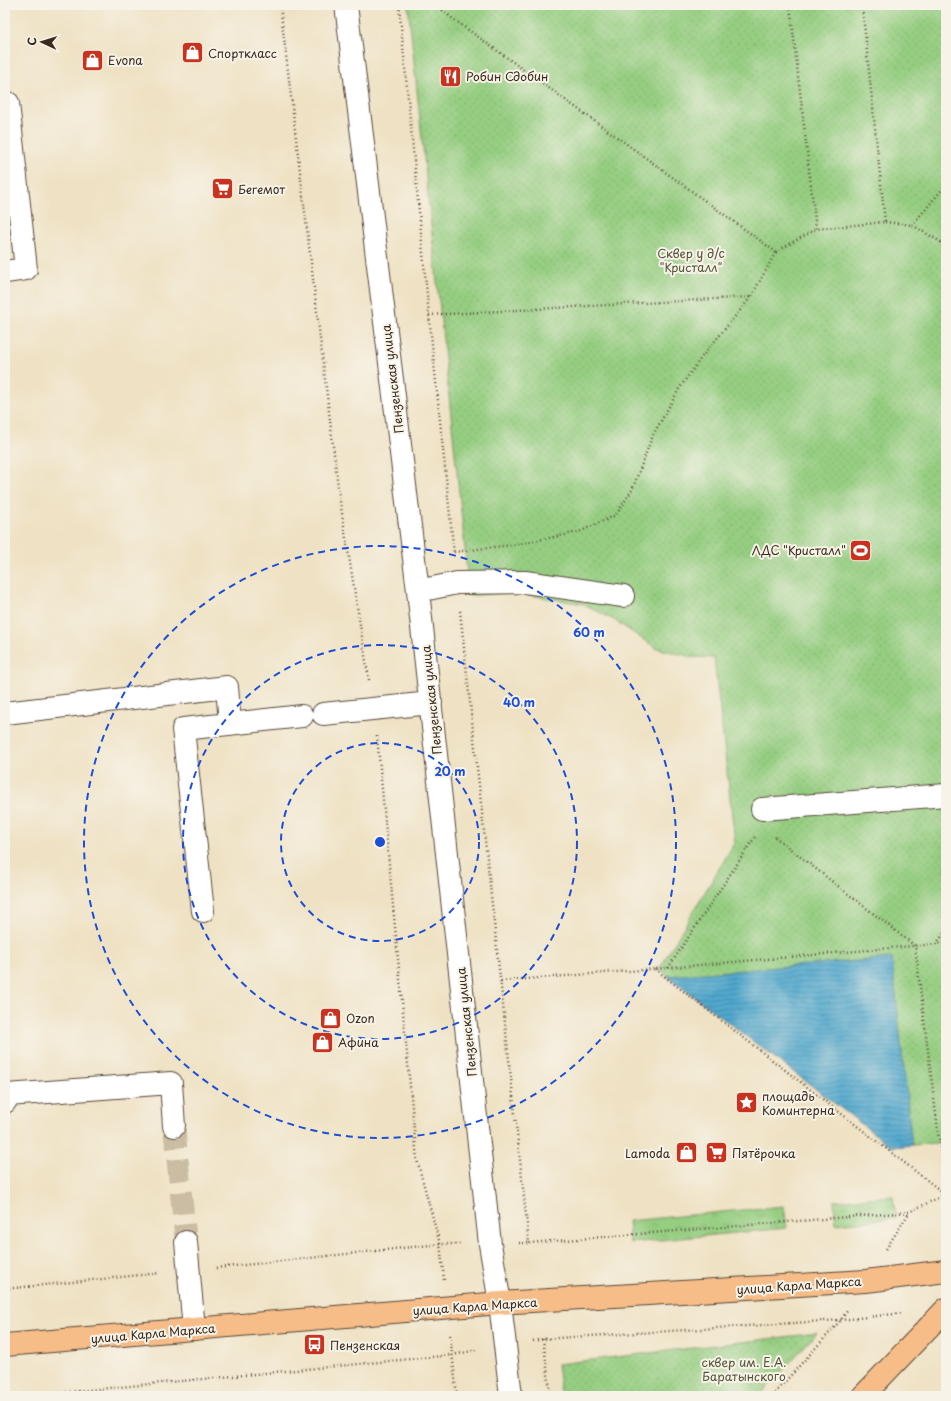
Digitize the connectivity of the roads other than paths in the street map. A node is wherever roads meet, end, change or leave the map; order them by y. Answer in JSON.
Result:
{"nodes":[{"id":1,"x":346,"y":5,"type":"edge"},
{"id":2,"x":5,"y":104,"type":"edge"},
{"id":3,"x":5,"y":272,"type":"edge"},
{"id":4,"x":418,"y":591,"type":"junction"},
{"id":5,"x":622,"y":596,"type":"dead end"},
{"id":6,"x":431,"y":703,"type":"junction"},
{"id":7,"x":5,"y":713,"type":"edge"},
{"id":8,"x":230,"y":724,"type":"junction"},
{"id":9,"x":946,"y":795,"type":"edge"},
{"id":10,"x":762,"y":809,"type":"dead end"},
{"id":11,"x":203,"y":912,"type":"dead end"},
{"id":12,"x":5,"y":1102,"type":"edge"},
{"id":13,"x":174,"y":1126,"type":"tunnel mouth"},
{"id":14,"x":186,"y":1242,"type":"tunnel mouth"},
{"id":15,"x":946,"y":1271,"type":"edge"},
{"id":16,"x":500,"y":1303,"type":"junction"},
{"id":17,"x":946,"y":1308,"type":"edge"},
{"id":18,"x":194,"y":1329,"type":"junction"},
{"id":19,"x":5,"y":1345,"type":"edge"},
{"id":20,"x":511,"y":1396,"type":"edge"},
{"id":21,"x":863,"y":1396,"type":"edge"}],
"edges":[{"from":1,"to":4,"type":"street","name":"Пензенская улица"},
{"from":2,"to":3,"type":"street"},
{"from":4,"to":5,"type":"street"},
{"from":4,"to":6,"type":"street","name":"Пензенская улица"},
{"from":6,"to":8,"type":"street"},
{"from":6,"to":16,"type":"street","name":"Пензенская улица"},
{"from":7,"to":8,"type":"street"},
{"from":8,"to":11,"type":"street"},
{"from":9,"to":10,"type":"street"},
{"from":12,"to":13,"type":"street"},
{"from":14,"to":18,"type":"street"},
{"from":15,"to":16,"type":"main road","name":"улица Карла Маркса"},
{"from":16,"to":18,"type":"main road","name":"улица Карла Маркса"},
{"from":16,"to":20,"type":"street","name":"Пензенская улица"},
{"from":17,"to":21,"type":"main road"},
{"from":18,"to":19,"type":"main road","name":"улица Карла Маркса"}]}
